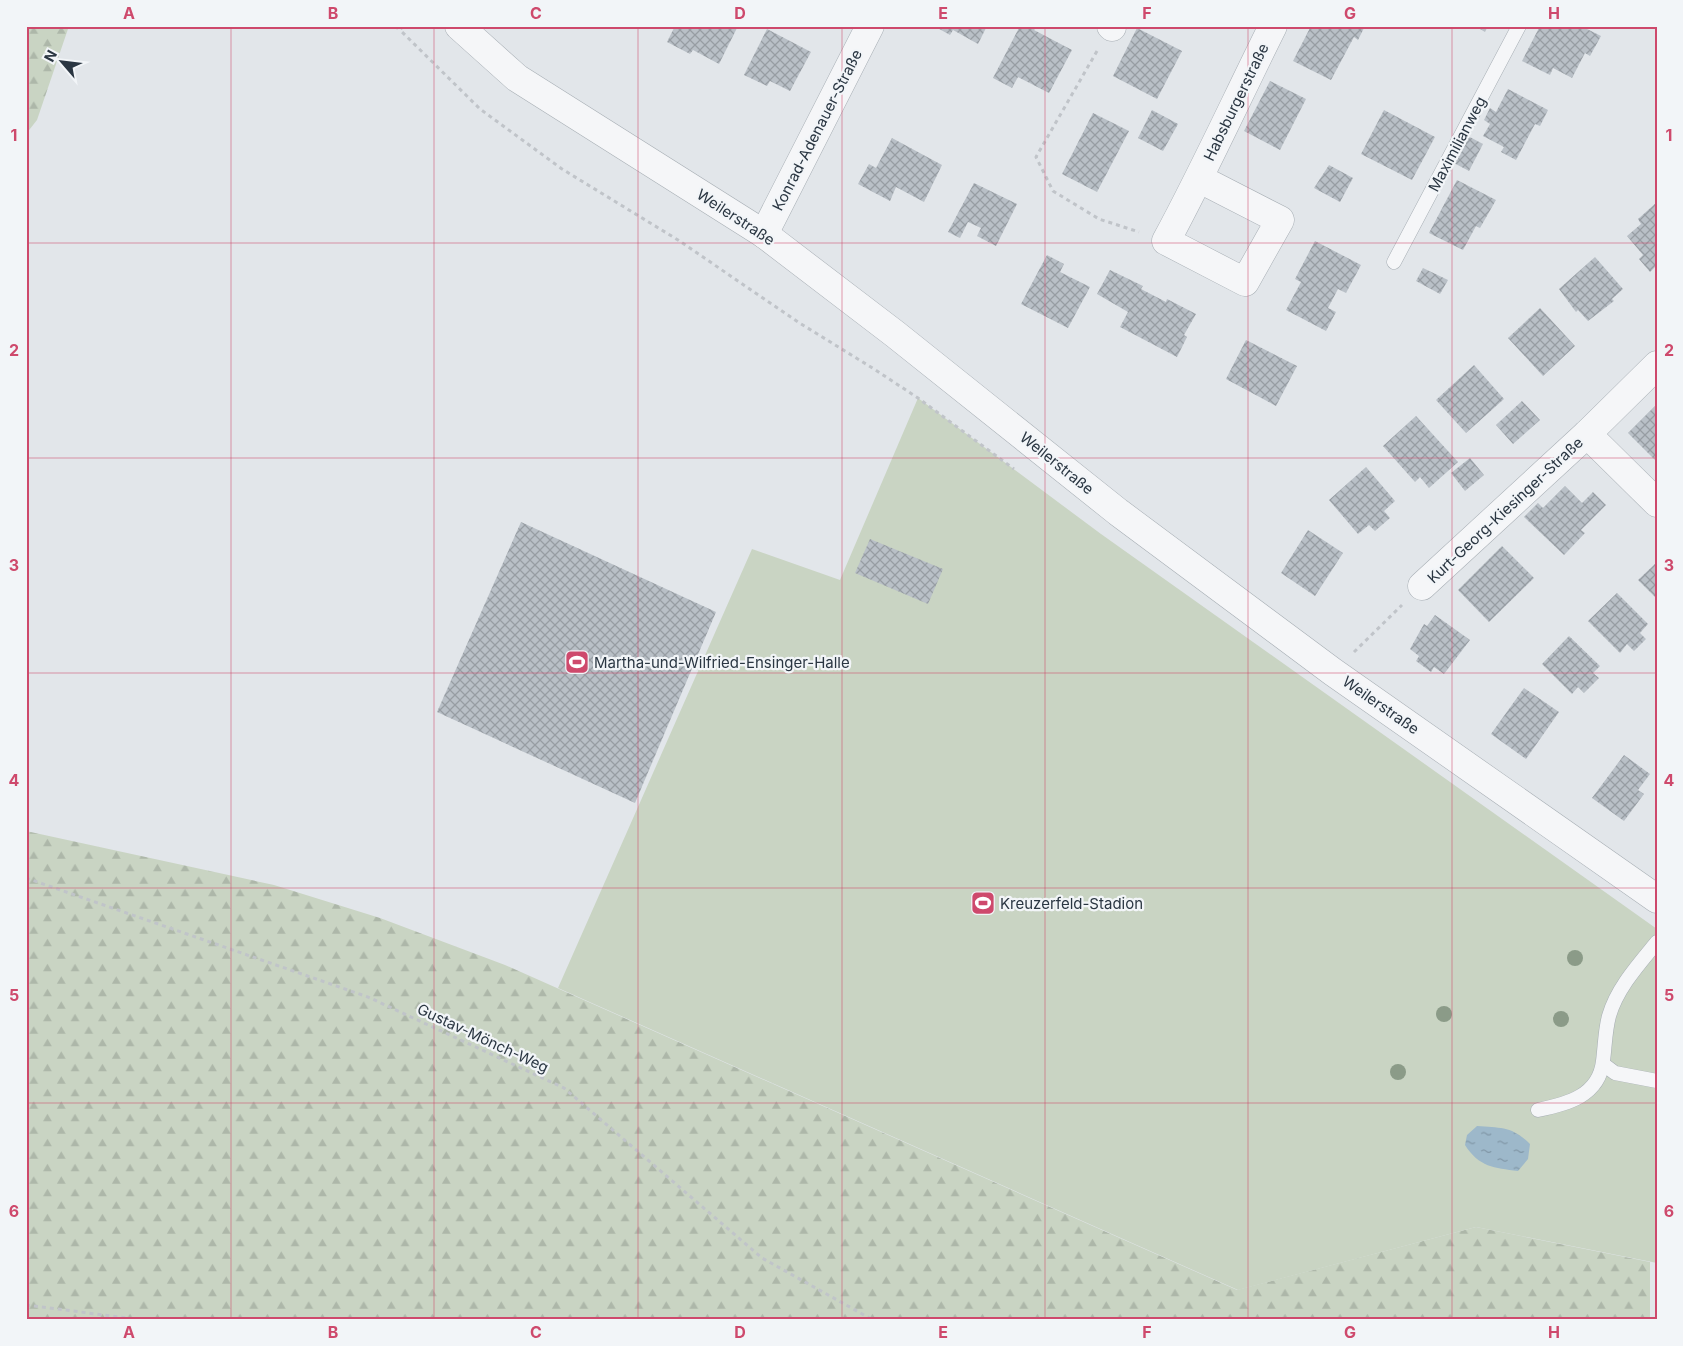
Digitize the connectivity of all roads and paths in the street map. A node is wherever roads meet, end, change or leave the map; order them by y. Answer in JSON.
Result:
{"nodes":[{"id":1,"x":395,"y":26,"type":"edge"},
{"id":2,"x":403,"y":26,"type":"edge"},
{"id":3,"x":459,"y":26,"type":"edge"},
{"id":4,"x":1111,"y":26,"type":"edge"},
{"id":5,"x":1273,"y":26,"type":"edge"},
{"id":6,"x":1519,"y":26,"type":"edge"},
{"id":7,"x":863,"y":29,"type":"edge"},
{"id":8,"x":400,"y":30,"type":"junction"},
{"id":9,"x":1200,"y":179,"type":"junction"},
{"id":10,"x":764,"y":234,"type":"junction"},
{"id":11,"x":1166,"y":241,"type":"junction"},
{"id":12,"x":1394,"y":262,"type":"dead end"},
{"id":13,"x":1657,"y":364,"type":"edge"},
{"id":14,"x":874,"y":369,"type":"dead end"},
{"id":15,"x":1587,"y":434,"type":"junction"},
{"id":16,"x":1657,"y":503,"type":"edge"},
{"id":17,"x":1422,"y":586,"type":"joint"},
{"id":18,"x":1333,"y":672,"type":"junction"},
{"id":19,"x":26,"y":878,"type":"edge"},
{"id":20,"x":1657,"y":899,"type":"edge"},
{"id":21,"x":1657,"y":942,"type":"edge"},
{"id":22,"x":1603,"y":1064,"type":"junction"},
{"id":23,"x":1657,"y":1081,"type":"edge"},
{"id":24,"x":1538,"y":1110,"type":"dead end"},
{"id":25,"x":26,"y":1306,"type":"edge"},
{"id":26,"x":143,"y":1320,"type":"edge"},
{"id":27,"x":873,"y":1320,"type":"edge"}],
"edges":[{"from":1,"to":8,"type":"path"},
{"from":2,"to":8,"type":"path"},
{"from":3,"to":10,"type":"street","name":"Weilerstraße"},
{"from":4,"to":11,"type":"path"},
{"from":5,"to":9,"type":"street","name":"Habsburgerstraße"},
{"from":6,"to":12,"type":"lane","name":"Maximilianweg"},
{"from":7,"to":10,"type":"street","name":"Konrad-Adenauer-Straße"},
{"from":8,"to":14,"type":"path"},
{"from":9,"to":11,"type":"street","name":"Habsburgerstraße"},
{"from":9,"to":11,"type":"street","name":"Habsburgerstraße"},
{"from":10,"to":18,"type":"street","name":"Weilerstraße"},
{"from":13,"to":15,"type":"street","name":"Kurt-Georg-Kiesinger-Straße"},
{"from":15,"to":16,"type":"street","name":"Kurt-Georg-Kiesinger-Straße"},
{"from":15,"to":17,"type":"street","name":"Kurt-Georg-Kiesinger-Straße"},
{"from":17,"to":18,"type":"path"},
{"from":18,"to":20,"type":"street","name":"Weilerstraße"},
{"from":19,"to":27,"type":"path","name":"Gustav-Mönch-Weg"},
{"from":21,"to":22,"type":"lane"},
{"from":22,"to":23,"type":"lane"},
{"from":22,"to":24,"type":"lane"},
{"from":25,"to":26,"type":"path"}]}
